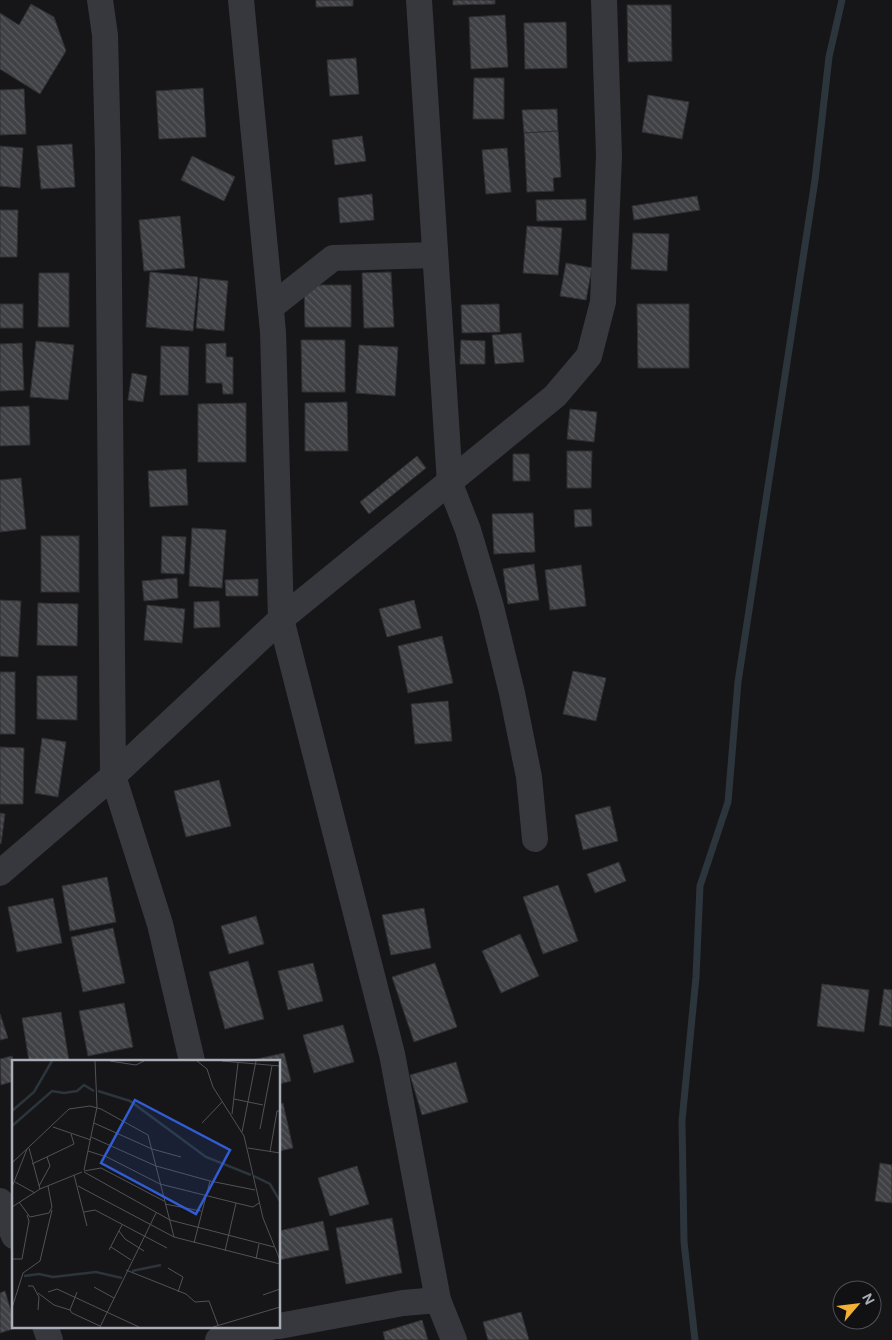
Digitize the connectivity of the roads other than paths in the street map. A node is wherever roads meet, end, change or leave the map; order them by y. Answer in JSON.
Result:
{"nodes":[{"id":1,"x":100,"y":0,"type":"edge"},
{"id":2,"x":242,"y":0,"type":"edge"},
{"id":3,"x":419,"y":0,"type":"edge"},
{"id":4,"x":604,"y":0,"type":"edge"},
{"id":5,"x":435,"y":255,"type":"junction"},
{"id":6,"x":271,"y":307,"type":"junction"},
{"id":7,"x":450,"y":484,"type":"junction"},
{"id":8,"x":281,"y":619,"type":"junction"},
{"id":9,"x":112,"y":776,"type":"junction"},
{"id":10,"x":535,"y":839,"type":"dead end"},
{"id":11,"x":0,"y":873,"type":"edge"},
{"id":12,"x":192,"y":1060,"type":"edge"},
{"id":13,"x":0,"y":1201,"type":"edge"},
{"id":14,"x":12,"y":1231,"type":"edge"},
{"id":15,"x":438,"y":1300,"type":"junction"},
{"id":16,"x":280,"y":1327,"type":"edge"},
{"id":17,"x":46,"y":1328,"type":"edge"},
{"id":18,"x":271,"y":1329,"type":"edge"},
{"id":19,"x":50,"y":1340,"type":"edge"},
{"id":20,"x":218,"y":1340,"type":"edge"},
{"id":21,"x":454,"y":1340,"type":"edge"}],
"edges":[{"from":1,"to":9,"type":"street"},
{"from":2,"to":6,"type":"street"},
{"from":3,"to":5,"type":"street"},
{"from":4,"to":7,"type":"street"},
{"from":5,"to":6,"type":"street"},
{"from":5,"to":7,"type":"street"},
{"from":6,"to":8,"type":"street"},
{"from":7,"to":8,"type":"street"},
{"from":7,"to":10,"type":"street"},
{"from":8,"to":9,"type":"street"},
{"from":8,"to":15,"type":"street"},
{"from":9,"to":11,"type":"street"},
{"from":9,"to":12,"type":"street"},
{"from":13,"to":14,"type":"street"},
{"from":15,"to":16,"type":"street"},
{"from":15,"to":21,"type":"street"},
{"from":17,"to":19,"type":"street"},
{"from":18,"to":20,"type":"street"}]}
